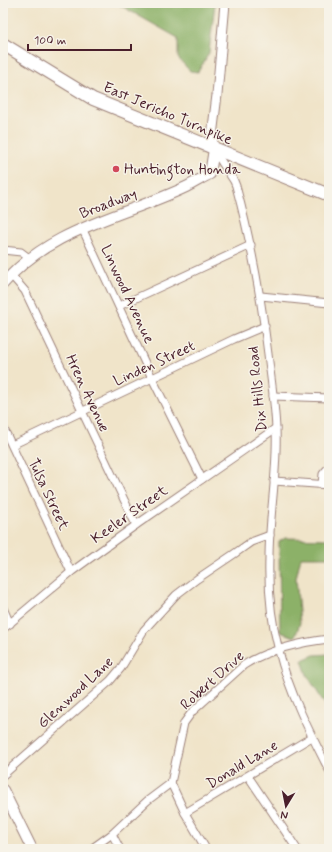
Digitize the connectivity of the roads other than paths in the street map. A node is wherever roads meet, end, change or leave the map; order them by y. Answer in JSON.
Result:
{"nodes":[{"id":1,"x":225,"y":3,"type":"edge"},
{"id":2,"x":3,"y":44,"type":"edge"},
{"id":3,"x":214,"y":149,"type":"junction"},
{"id":4,"x":329,"y":195,"type":"edge"},
{"id":5,"x":82,"y":228,"type":"junction"},
{"id":6,"x":251,"y":245,"type":"junction"},
{"id":7,"x":3,"y":250,"type":"edge"},
{"id":8,"x":30,"y":258,"type":"junction"},
{"id":9,"x":11,"y":275,"type":"junction"},
{"id":10,"x":3,"y":284,"type":"edge"},
{"id":11,"x":261,"y":296,"type":"junction"},
{"id":12,"x":329,"y":303,"type":"edge"},
{"id":13,"x":120,"y":306,"type":"junction"},
{"id":14,"x":265,"y":326,"type":"junction"},
{"id":15,"x":152,"y":378,"type":"junction"},
{"id":16,"x":273,"y":396,"type":"junction"},
{"id":17,"x":329,"y":398,"type":"edge"},
{"id":18,"x":82,"y":412,"type":"junction"},
{"id":19,"x":3,"y":427,"type":"edge"},
{"id":20,"x":276,"y":428,"type":"junction"},
{"id":21,"x":12,"y":445,"type":"junction"},
{"id":22,"x":329,"y":467,"type":"edge"},
{"id":23,"x":202,"y":479,"type":"junction"},
{"id":24,"x":274,"y":480,"type":"junction"},
{"id":25,"x":325,"y":485,"type":"edge"},
{"id":26,"x":136,"y":525,"type":"junction"},
{"id":27,"x":270,"y":535,"type":"junction"},
{"id":28,"x":71,"y":572,"type":"junction"},
{"id":29,"x":3,"y":608,"type":"edge"},
{"id":30,"x":10,"y":624,"type":"junction"},
{"id":31,"x":3,"y":629,"type":"edge"},
{"id":32,"x":329,"y":639,"type":"edge"},
{"id":33,"x":278,"y":650,"type":"junction"},
{"id":34,"x":312,"y":737,"type":"junction"},
{"id":35,"x":329,"y":770,"type":"edge"},
{"id":36,"x":3,"y":775,"type":"edge"},
{"id":37,"x":248,"y":776,"type":"junction"},
{"id":38,"x":171,"y":783,"type":"junction"},
{"id":39,"x":3,"y":790,"type":"edge"},
{"id":40,"x":185,"y":813,"type":"junction"},
{"id":41,"x":112,"y":834,"type":"junction"},
{"id":42,"x":32,"y":849,"type":"edge"},
{"id":43,"x":91,"y":849,"type":"edge"},
{"id":44,"x":120,"y":849,"type":"edge"},
{"id":45,"x":206,"y":849,"type":"edge"},
{"id":46,"x":297,"y":849,"type":"edge"}],
"edges":[{"from":1,"to":3,"type":"street","name":"Dix Hills Road"},
{"from":2,"to":3,"type":"main road","name":"East Jericho Turnpike"},
{"from":3,"to":4,"type":"main road","name":"East Jericho Turnpike"},
{"from":3,"to":5,"type":"main road","name":"Broadway"},
{"from":3,"to":6,"type":"street","name":"Dix Hills Road"},
{"from":5,"to":8,"type":"main road","name":"Broadway"},
{"from":5,"to":13,"type":"street","name":"Linwood Avenue"},
{"from":6,"to":11,"type":"street","name":"Dix Hills Road"},
{"from":6,"to":13,"type":"street"},
{"from":7,"to":8,"type":"street"},
{"from":8,"to":9,"type":"main road","name":"Broadway"},
{"from":9,"to":10,"type":"main road","name":"Broadway"},
{"from":9,"to":18,"type":"street","name":"Hren Avenue"},
{"from":11,"to":12,"type":"street"},
{"from":11,"to":14,"type":"street","name":"Dix Hills Road"},
{"from":13,"to":15,"type":"street","name":"Linwood Avenue"},
{"from":14,"to":15,"type":"street","name":"Linden Street"},
{"from":14,"to":16,"type":"street","name":"Dix Hills Road"},
{"from":15,"to":18,"type":"street","name":"Linden Street"},
{"from":15,"to":23,"type":"street","name":"Linwood Avenue"},
{"from":16,"to":17,"type":"street"},
{"from":16,"to":20,"type":"street","name":"Dix Hills Road"},
{"from":18,"to":21,"type":"street","name":"Linden Street"},
{"from":18,"to":26,"type":"street","name":"Hren Avenue"},
{"from":19,"to":21,"type":"street","name":"Tulsa Street"},
{"from":20,"to":23,"type":"street","name":"Keeler Street"},
{"from":20,"to":24,"type":"street","name":"Dix Hills Road"},
{"from":21,"to":28,"type":"street","name":"Tulsa Street"},
{"from":22,"to":25,"type":"street"},
{"from":23,"to":26,"type":"street","name":"Keeler Street"},
{"from":24,"to":25,"type":"street"},
{"from":24,"to":27,"type":"street","name":"Dix Hills Road"},
{"from":26,"to":28,"type":"street","name":"Keeler Street"},
{"from":27,"to":33,"type":"street","name":"Dix Hills Road"},
{"from":27,"to":36,"type":"street","name":"Glenwood Lane"},
{"from":28,"to":30,"type":"street","name":"Keeler Street"},
{"from":29,"to":30,"type":"street"},
{"from":30,"to":31,"type":"street","name":"Keeler Street"},
{"from":32,"to":33,"type":"street","name":"Robert Drive"},
{"from":33,"to":34,"type":"street","name":"Dix Hills Road"},
{"from":33,"to":38,"type":"street","name":"Robert Drive"},
{"from":34,"to":35,"type":"street","name":"Dix Hills Road"},
{"from":34,"to":37,"type":"street","name":"Donald Lane"},
{"from":37,"to":40,"type":"street","name":"Donald Lane"},
{"from":37,"to":46,"type":"street"},
{"from":38,"to":40,"type":"street"},
{"from":38,"to":41,"type":"street"},
{"from":39,"to":42,"type":"main road"},
{"from":40,"to":45,"type":"street"},
{"from":41,"to":43,"type":"street"},
{"from":41,"to":44,"type":"street"}]}
